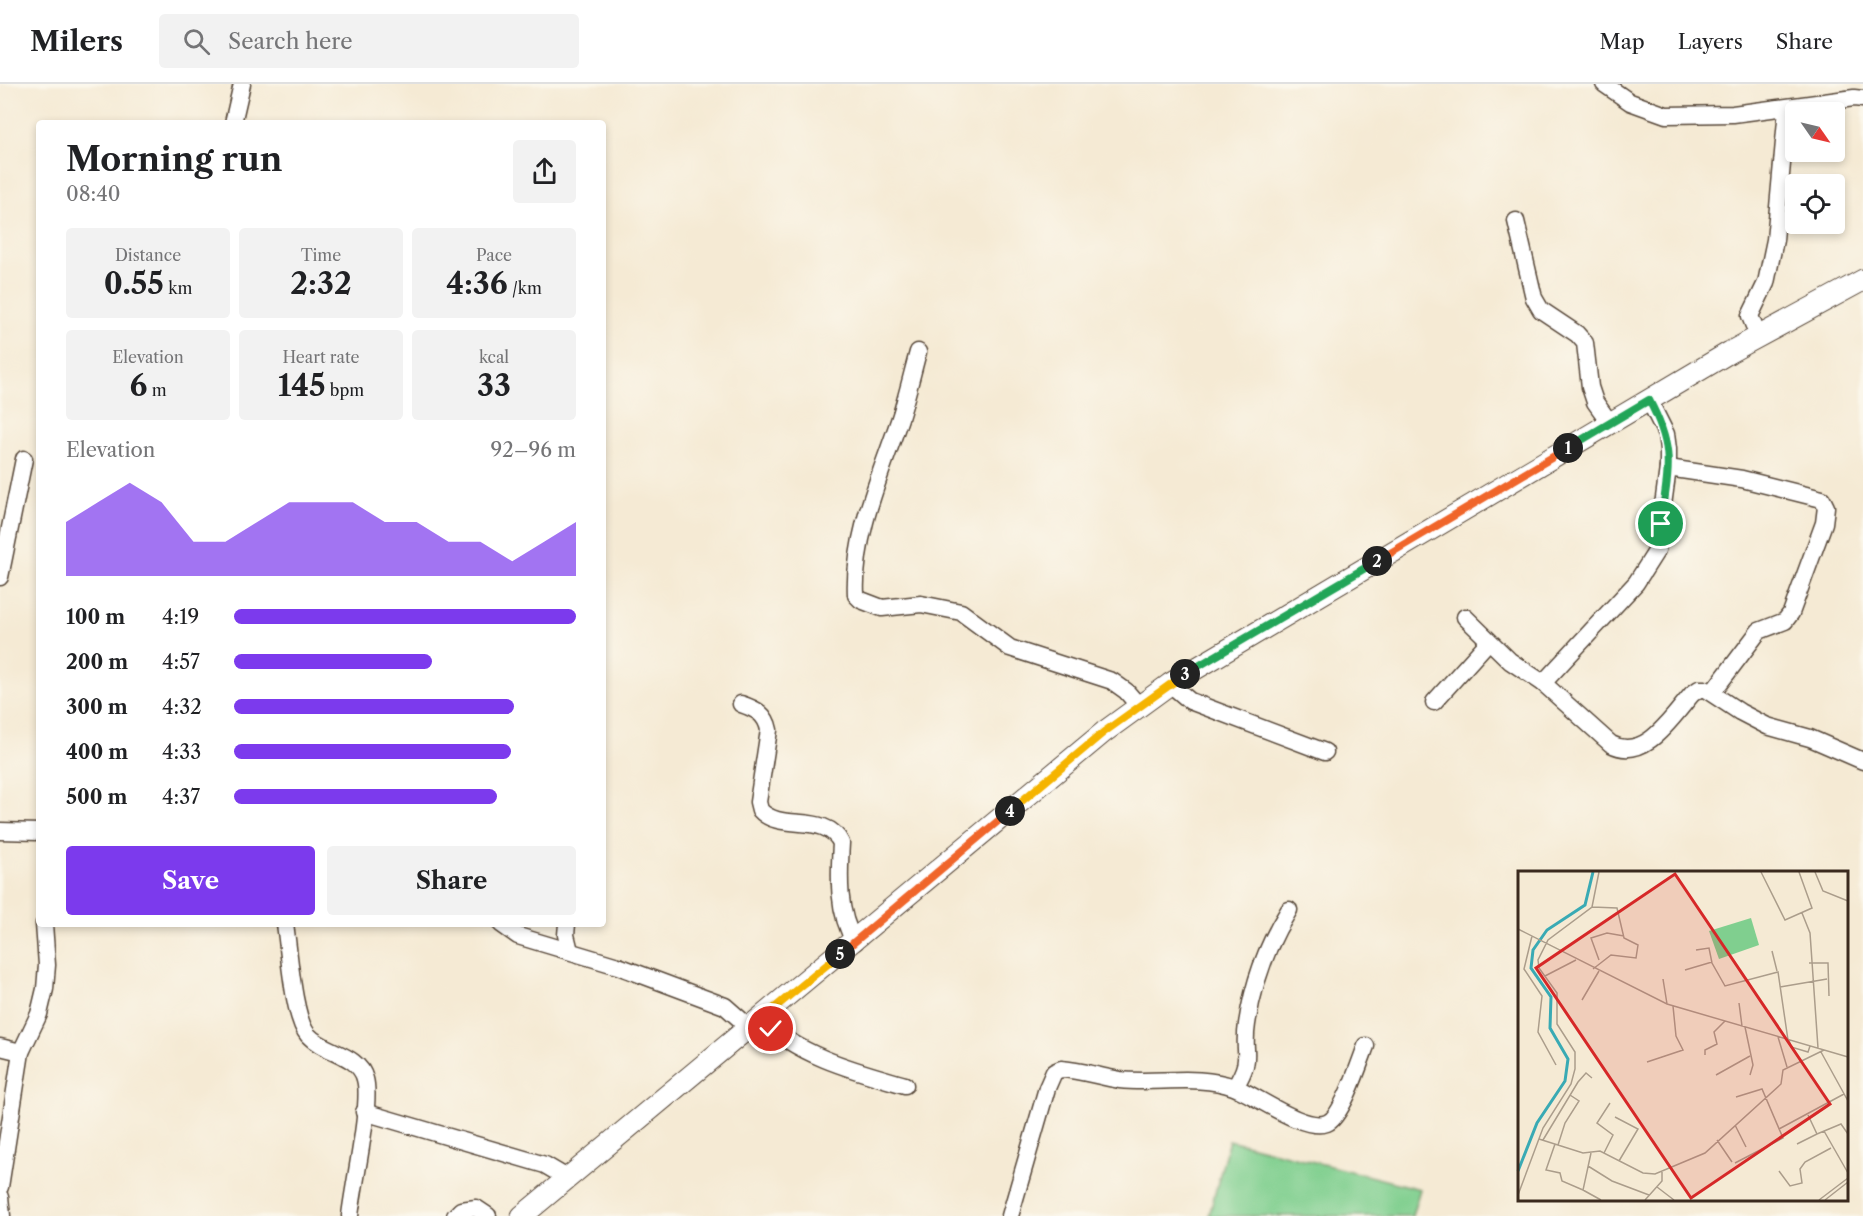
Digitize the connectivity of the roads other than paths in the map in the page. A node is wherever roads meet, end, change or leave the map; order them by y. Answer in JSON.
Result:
{"nodes":[{"id":1,"x":242,"y":84,"type":"edge"},
{"id":2,"x":1604,"y":84,"type":"edge"},
{"id":3,"x":1863,"y":99,"type":"edge"},
{"id":4,"x":1830,"y":102,"type":"edge"},
{"id":5,"x":1785,"y":109,"type":"edge"},
{"id":6,"x":234,"y":120,"type":"edge"},
{"id":7,"x":1785,"y":133,"type":"edge"},
{"id":8,"x":1516,"y":221,"type":"dead end"},
{"id":9,"x":1863,"y":280,"type":"edge"},
{"id":10,"x":1758,"y":336,"type":"junction"},
{"id":11,"x":918,"y":352,"type":"dead end"},
{"id":12,"x":1649,"y":400,"type":"junction"},
{"id":13,"x":1610,"y":423,"type":"junction"},
{"id":14,"x":24,"y":459,"type":"dead end"},
{"id":15,"x":1668,"y":468,"type":"junction"},
{"id":16,"x":0,"y":577,"type":"edge"},
{"id":17,"x":1466,"y":617,"type":"dead end"},
{"id":18,"x":1489,"y":641,"type":"junction"},
{"id":19,"x":1543,"y":683,"type":"junction"},
{"id":20,"x":1170,"y":684,"type":"junction"},
{"id":21,"x":1712,"y":693,"type":"junction"},
{"id":22,"x":1434,"y":702,"type":"dead end"},
{"id":23,"x":741,"y":704,"type":"dead end"},
{"id":24,"x":1139,"y":706,"type":"junction"},
{"id":25,"x":1325,"y":752,"type":"dead end"},
{"id":26,"x":1863,"y":760,"type":"edge"},
{"id":27,"x":0,"y":831,"type":"edge"},
{"id":28,"x":36,"y":832,"type":"edge"},
{"id":29,"x":1289,"y":910,"type":"dead end"},
{"id":30,"x":44,"y":927,"type":"edge"},
{"id":31,"x":285,"y":927,"type":"edge"},
{"id":32,"x":505,"y":927,"type":"edge"},
{"id":33,"x":567,"y":927,"type":"edge"},
{"id":34,"x":855,"y":942,"type":"junction"},
{"id":35,"x":570,"y":951,"type":"junction"},
{"id":36,"x":756,"y":1023,"type":"junction"},
{"id":37,"x":1366,"y":1046,"type":"dead end"},
{"id":38,"x":0,"y":1047,"type":"edge"},
{"id":39,"x":21,"y":1052,"type":"junction"},
{"id":40,"x":905,"y":1086,"type":"dead end"},
{"id":41,"x":1236,"y":1087,"type":"junction"},
{"id":42,"x":364,"y":1112,"type":"junction"},
{"id":43,"x":567,"y":1178,"type":"junction"},
{"id":44,"x":0,"y":1187,"type":"edge"},
{"id":45,"x":0,"y":1197,"type":"edge"},
{"id":46,"x":2,"y":1216,"type":"edge"},
{"id":47,"x":350,"y":1216,"type":"edge"},
{"id":48,"x":455,"y":1216,"type":"edge"},
{"id":49,"x":488,"y":1216,"type":"edge"},
{"id":50,"x":522,"y":1216,"type":"edge"},
{"id":51,"x":1010,"y":1216,"type":"edge"}],
"edges":[{"from":1,"to":6,"type":"street"},
{"from":2,"to":5,"type":"street"},
{"from":3,"to":4,"type":"street"},
{"from":7,"to":10,"type":"street"},
{"from":8,"to":13,"type":"street"},
{"from":9,"to":10,"type":"street"},
{"from":10,"to":12,"type":"street"},
{"from":11,"to":24,"type":"street"},
{"from":12,"to":13,"type":"street"},
{"from":12,"to":15,"type":"street"},
{"from":13,"to":20,"type":"street"},
{"from":14,"to":16,"type":"street"},
{"from":15,"to":19,"type":"street"},
{"from":15,"to":21,"type":"street"},
{"from":17,"to":18,"type":"street"},
{"from":18,"to":19,"type":"street"},
{"from":18,"to":22,"type":"street"},
{"from":19,"to":21,"type":"street"},
{"from":20,"to":24,"type":"street"},
{"from":20,"to":25,"type":"street"},
{"from":21,"to":26,"type":"street"},
{"from":23,"to":34,"type":"street"},
{"from":24,"to":34,"type":"street"},
{"from":27,"to":28,"type":"street"},
{"from":29,"to":41,"type":"street"},
{"from":30,"to":39,"type":"street"},
{"from":31,"to":42,"type":"street"},
{"from":32,"to":35,"type":"street"},
{"from":33,"to":35,"type":"street"},
{"from":34,"to":36,"type":"street"},
{"from":35,"to":36,"type":"street"},
{"from":36,"to":40,"type":"street"},
{"from":36,"to":43,"type":"street"},
{"from":37,"to":41,"type":"street"},
{"from":38,"to":39,"type":"street"},
{"from":39,"to":44,"type":"street"},
{"from":41,"to":51,"type":"street"},
{"from":42,"to":43,"type":"street"},
{"from":42,"to":47,"type":"street"},
{"from":43,"to":50,"type":"street"},
{"from":45,"to":46,"type":"street"},
{"from":48,"to":49,"type":"street"}]}
